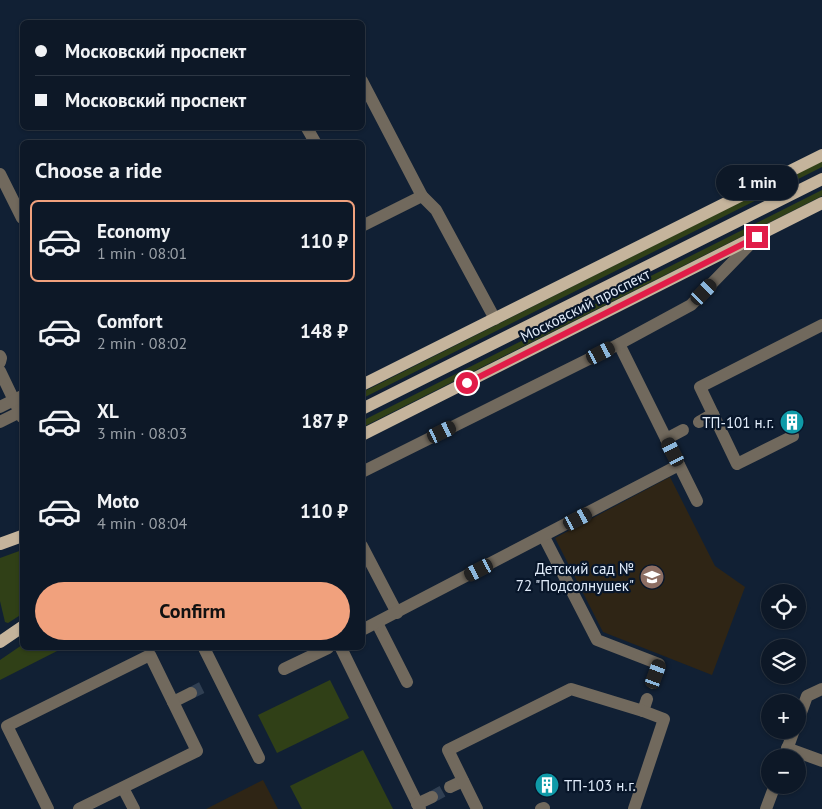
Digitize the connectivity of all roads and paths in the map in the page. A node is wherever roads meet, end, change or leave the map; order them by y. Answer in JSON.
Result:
{"nodes":[{"id":1,"x":365,"y":86,"type":"edge"},
{"id":2,"x":822,"y":154,"type":"edge"},
{"id":3,"x":0,"y":174,"type":"edge"},
{"id":4,"x":822,"y":179,"type":"edge"},
{"id":5,"x":422,"y":196,"type":"junction"},
{"id":6,"x":822,"y":204,"type":"edge"},
{"id":7,"x":20,"y":214,"type":"edge"},
{"id":8,"x":365,"y":224,"type":"edge"},
{"id":9,"x":757,"y":237,"type":"junction"},
{"id":10,"x":495,"y":319,"type":"junction"},
{"id":11,"x":822,"y":326,"type":"edge"},
{"id":12,"x":619,"y":344,"type":"junction"},
{"id":13,"x":0,"y":361,"type":"edge"},
{"id":14,"x":365,"y":384,"type":"edge"},
{"id":15,"x":20,"y":406,"type":"edge"},
{"id":16,"x":0,"y":407,"type":"edge"},
{"id":17,"x":365,"y":408,"type":"edge"},
{"id":18,"x":713,"y":414,"type":"junction"},
{"id":19,"x":0,"y":422,"type":"edge"},
{"id":20,"x":699,"y":422,"type":"dead end"},
{"id":21,"x":683,"y":430,"type":"dead end"},
{"id":22,"x":365,"y":434,"type":"edge"},
{"id":23,"x":793,"y":436,"type":"dead end"},
{"id":24,"x":666,"y":439,"type":"junction"},
{"id":25,"x":679,"y":466,"type":"junction"},
{"id":26,"x":366,"y":469,"type":"edge"},
{"id":27,"x":697,"y":501,"type":"dead end"},
{"id":28,"x":20,"y":537,"type":"edge"},
{"id":29,"x":544,"y":537,"type":"junction"},
{"id":30,"x":0,"y":544,"type":"edge"},
{"id":31,"x":365,"y":552,"type":"edge"},
{"id":32,"x":397,"y":613,"type":"junction"},
{"id":33,"x":377,"y":623,"type":"junction"},
{"id":34,"x":20,"y":628,"type":"edge"},
{"id":35,"x":365,"y":629,"type":"edge"},
{"id":36,"x":0,"y":642,"type":"edge"},
{"id":37,"x":205,"y":650,"type":"edge"},
{"id":38,"x":324,"y":650,"type":"edge"},
{"id":39,"x":342,"y":650,"type":"edge"},
{"id":40,"x":284,"y":669,"type":"dead end"},
{"id":41,"x":219,"y":679,"type":"junction"},
{"id":42,"x":407,"y":682,"type":"dead end"},
{"id":43,"x":652,"y":683,"type":"dead end"},
{"id":44,"x":207,"y":685,"type":"tunnel mouth"},
{"id":45,"x":822,"y":689,"type":"edge"},
{"id":46,"x":191,"y":693,"type":"tunnel mouth"},
{"id":47,"x":806,"y":699,"type":"edge"},
{"id":48,"x":173,"y":702,"type":"junction"},
{"id":49,"x":806,"y":757,"type":"edge"},
{"id":50,"x":259,"y":758,"type":"dead end"},
{"id":51,"x":822,"y":761,"type":"edge"},
{"id":52,"x":463,"y":781,"type":"junction"},
{"id":53,"x":450,"y":787,"type":"tunnel mouth"},
{"id":54,"x":123,"y":788,"type":"junction"},
{"id":55,"x":772,"y":794,"type":"edge"},
{"id":56,"x":432,"y":796,"type":"tunnel mouth"},
{"id":57,"x":418,"y":806,"type":"edge"},
{"id":58,"x":48,"y":809,"type":"edge"},
{"id":59,"x":79,"y":809,"type":"edge"},
{"id":60,"x":134,"y":809,"type":"edge"},
{"id":61,"x":477,"y":809,"type":"edge"},
{"id":62,"x":634,"y":809,"type":"edge"},
{"id":63,"x":766,"y":809,"type":"edge"}],
"edges":[{"from":1,"to":5,"type":"street"},
{"from":2,"to":10,"type":"main road","name":"Московский проспект"},
{"from":3,"to":7,"type":"street"},
{"from":4,"to":17,"type":"main road","name":"Московский проспект"},
{"from":5,"to":8,"type":"street"},
{"from":5,"to":10,"type":"street"},
{"from":6,"to":9,"type":"main road","name":"Московский проспект"},
{"from":9,"to":12,"type":"street"},
{"from":9,"to":22,"type":"main road","name":"Московский проспект"},
{"from":10,"to":14,"type":"main road","name":"Московский проспект"},
{"from":11,"to":18,"type":"street"},
{"from":12,"to":24,"type":"street"},
{"from":12,"to":26,"type":"street"},
{"from":13,"to":15,"type":"street"},
{"from":15,"to":16,"type":"street"},
{"from":15,"to":19,"type":"street"},
{"from":18,"to":20,"type":"street"},
{"from":18,"to":23,"type":"street"},
{"from":21,"to":24,"type":"street"},
{"from":24,"to":25,"type":"street"},
{"from":25,"to":27,"type":"street"},
{"from":25,"to":29,"type":"street"},
{"from":28,"to":30,"type":"main road"},
{"from":29,"to":32,"type":"street"},
{"from":29,"to":43,"type":"street"},
{"from":31,"to":32,"type":"street"},
{"from":32,"to":33,"type":"street"},
{"from":33,"to":35,"type":"street"},
{"from":33,"to":42,"type":"street"},
{"from":34,"to":36,"type":"main road"},
{"from":37,"to":41,"type":"street"},
{"from":38,"to":40,"type":"street"},
{"from":39,"to":57,"type":"street"},
{"from":41,"to":44,"type":"street"},
{"from":41,"to":50,"type":"street"},
{"from":45,"to":47,"type":"street"},
{"from":46,"to":48,"type":"street"},
{"from":48,"to":54,"type":"street"},
{"from":48,"to":58,"type":"street"},
{"from":49,"to":51,"type":"street"},
{"from":52,"to":53,"type":"street"},
{"from":52,"to":61,"type":"street"},
{"from":52,"to":62,"type":"street"},
{"from":54,"to":59,"type":"street"},
{"from":54,"to":60,"type":"street"},
{"from":55,"to":63,"type":"street"},
{"from":56,"to":57,"type":"street"}]}
